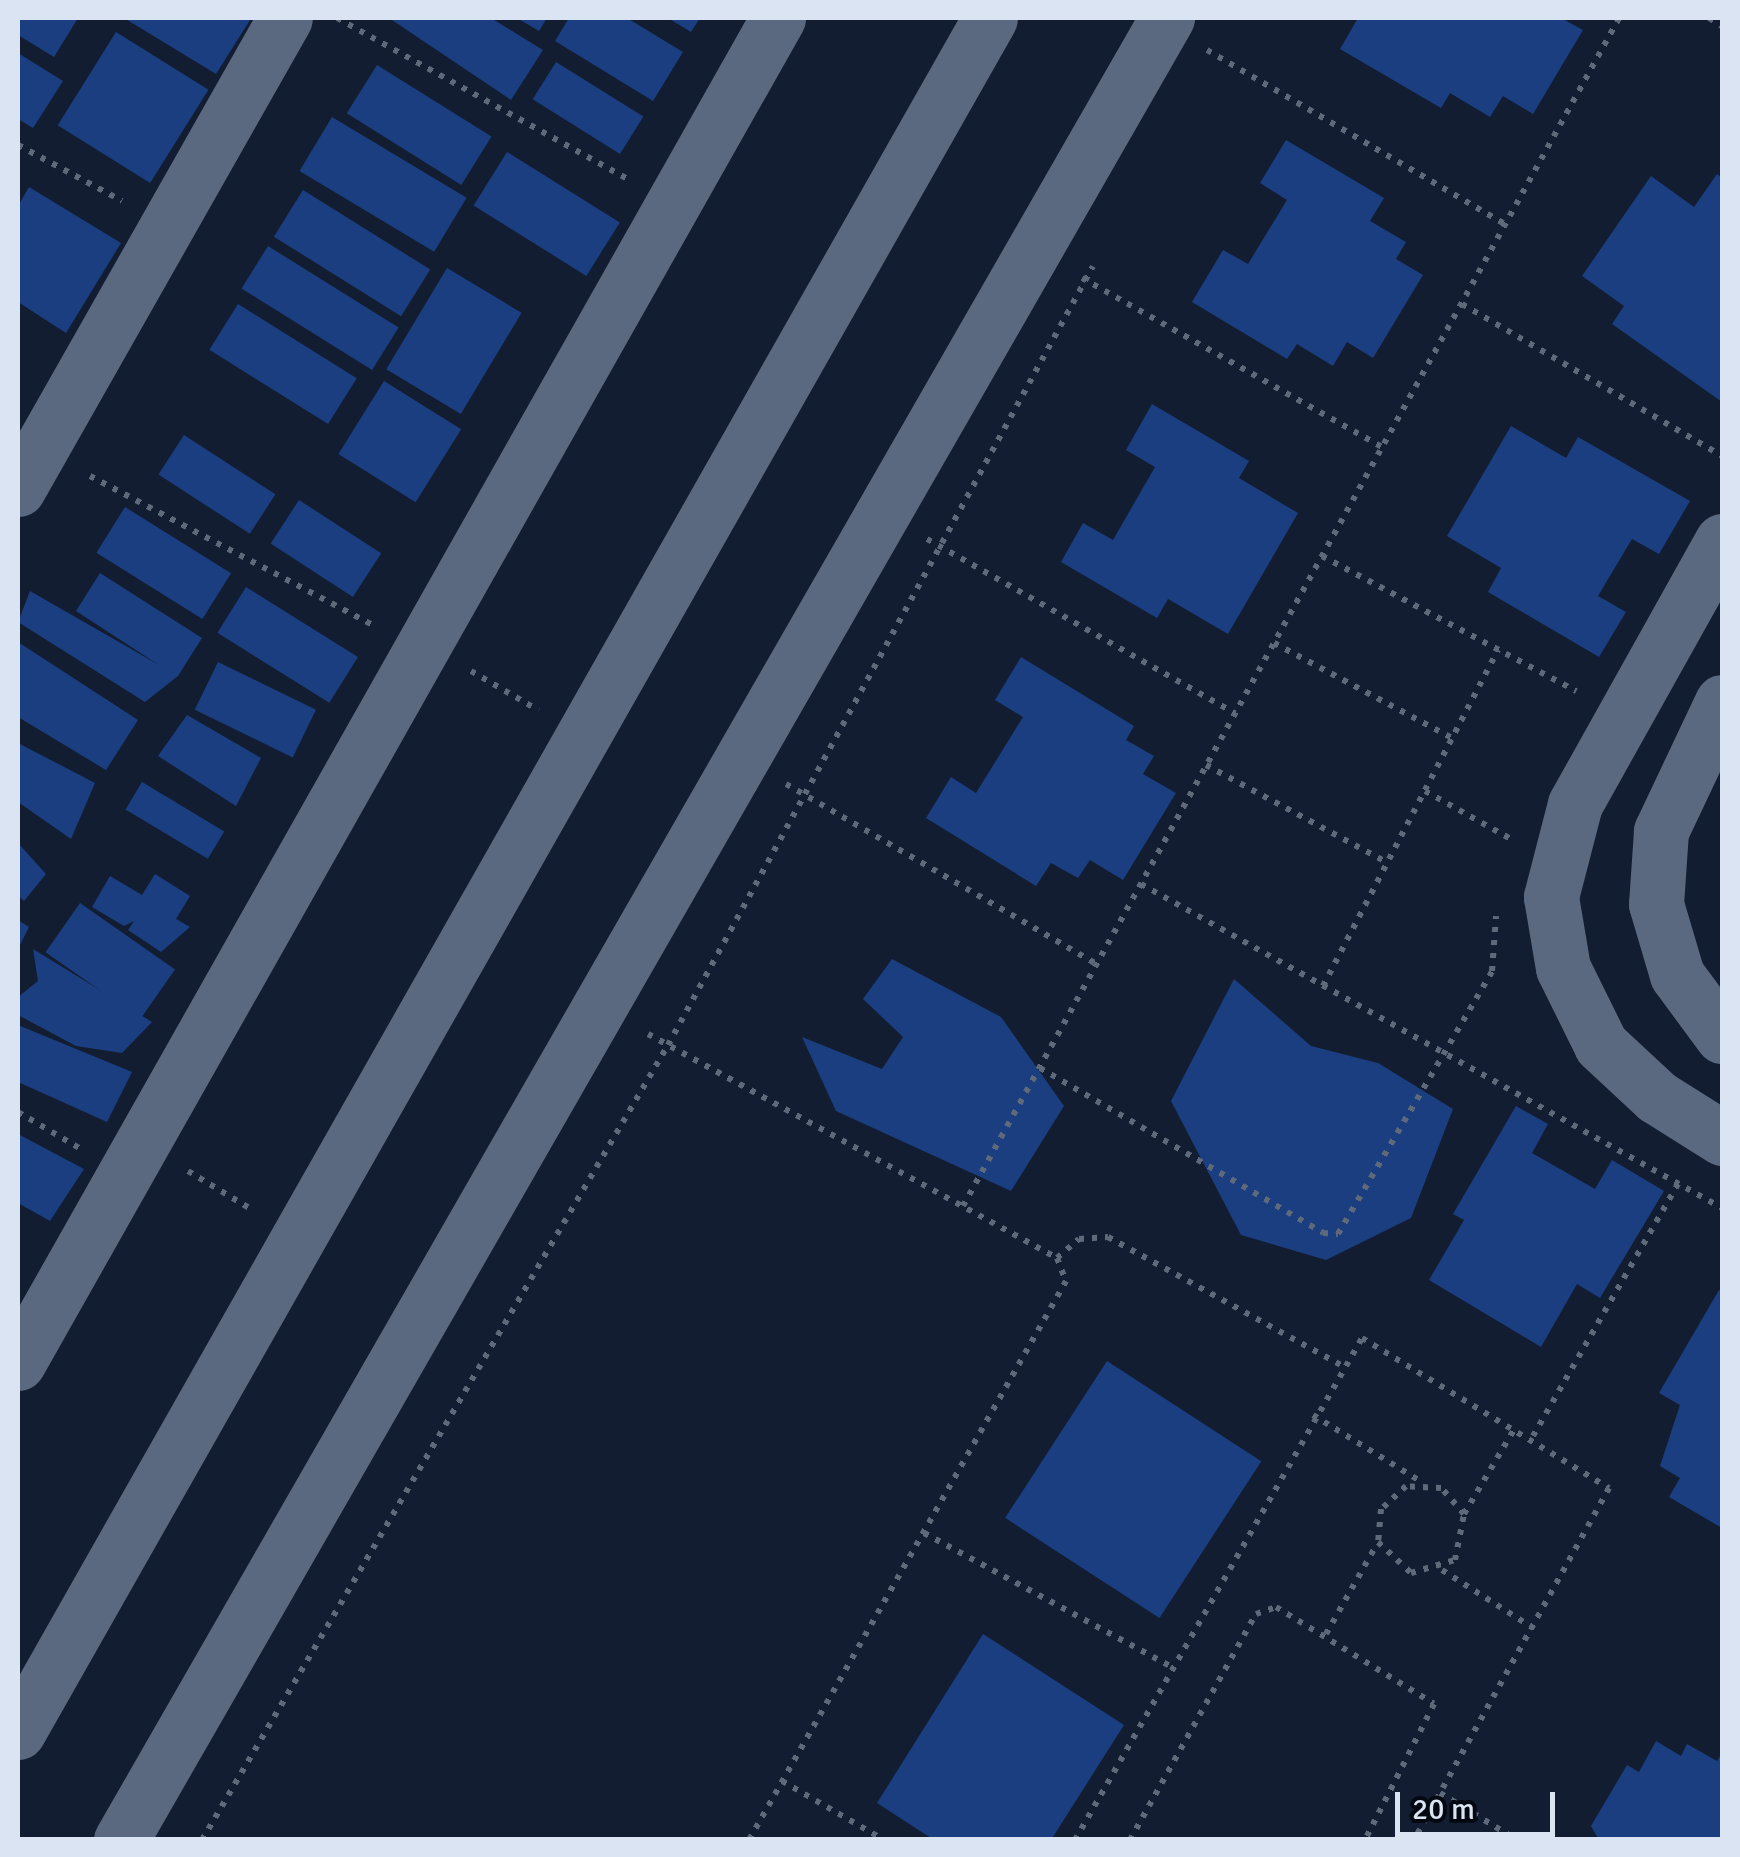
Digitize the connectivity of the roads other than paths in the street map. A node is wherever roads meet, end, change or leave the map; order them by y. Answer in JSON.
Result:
{"nodes":[{"id":1,"x":284,"y":18,"type":"edge"},
{"id":2,"x":778,"y":18,"type":"edge"},
{"id":3,"x":990,"y":18,"type":"edge"},
{"id":4,"x":1188,"y":32,"type":"edge"},
{"id":5,"x":29,"y":469,"type":"edge"},
{"id":6,"x":1722,"y":541,"type":"edge"},
{"id":7,"x":1722,"y":702,"type":"edge"},
{"id":8,"x":1722,"y":1036,"type":"edge"},
{"id":9,"x":1722,"y":1138,"type":"edge"},
{"id":10,"x":18,"y":1362,"type":"edge"},
{"id":11,"x":18,"y":1732,"type":"edge"},
{"id":12,"x":121,"y":1840,"type":"edge"}],
"edges":[{"from":1,"to":5,"type":"street"},
{"from":2,"to":10,"type":"street"},
{"from":3,"to":11,"type":"street"},
{"from":4,"to":12,"type":"street"},
{"from":6,"to":9,"type":"street"},
{"from":7,"to":8,"type":"street"}]}
